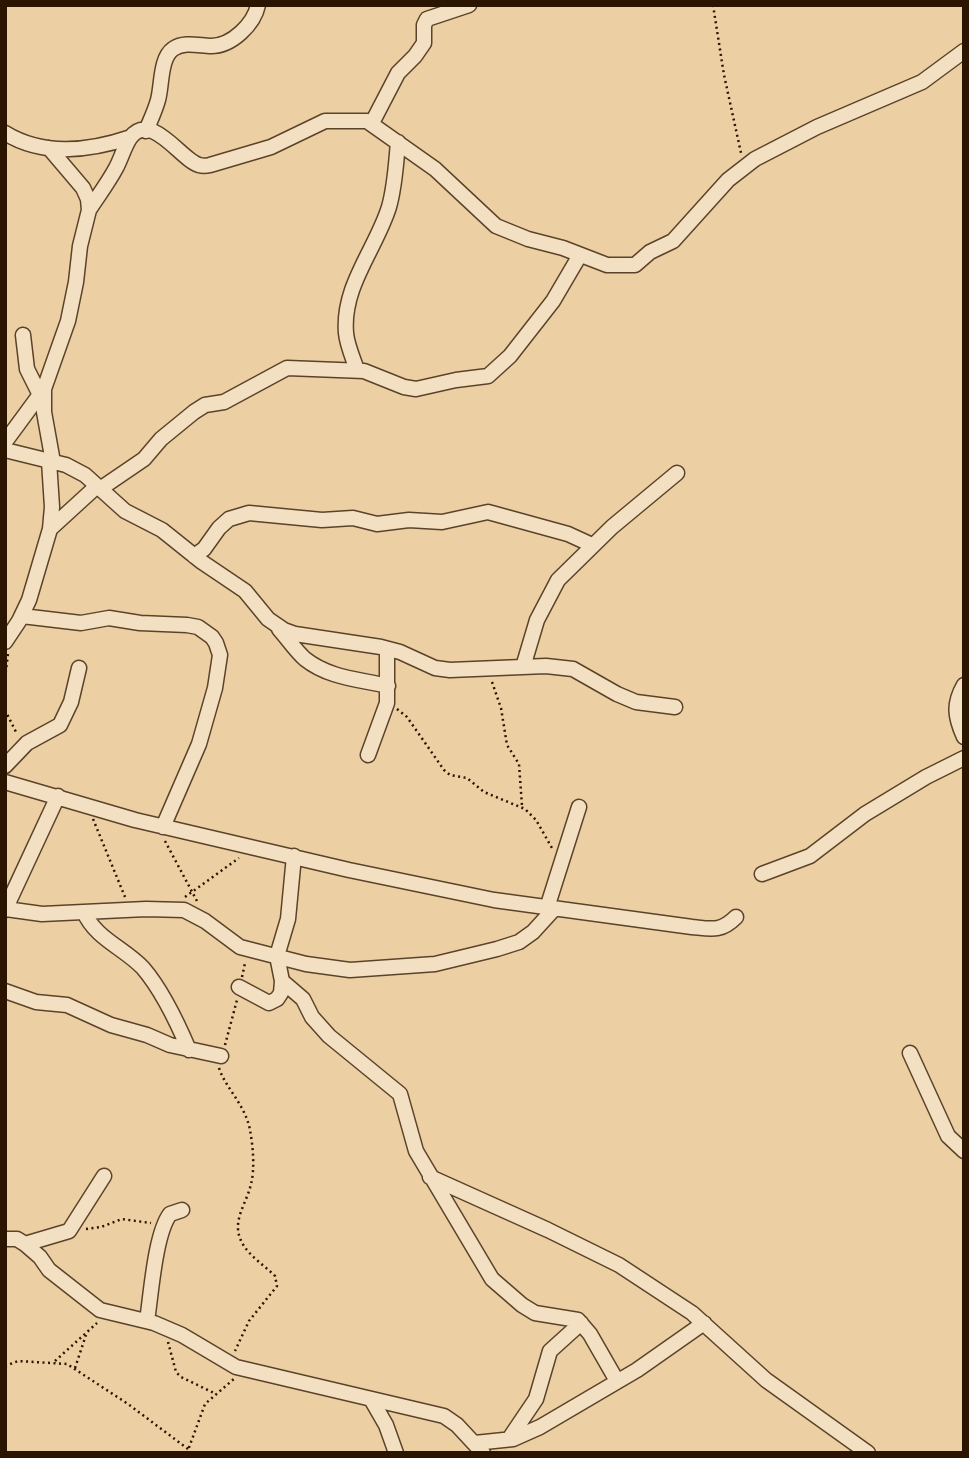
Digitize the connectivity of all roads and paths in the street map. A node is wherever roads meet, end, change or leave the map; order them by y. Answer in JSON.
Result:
{"nodes":[{"id":1,"x":258,"y":5,"type":"edge"},
{"id":2,"x":469,"y":5,"type":"edge"},
{"id":3,"x":713,"y":5,"type":"edge"},
{"id":4,"x":964,"y":51,"type":"edge"},
{"id":5,"x":372,"y":123,"type":"junction"},
{"id":6,"x":146,"y":131,"type":"junction"},
{"id":7,"x":5,"y":133,"type":"edge"},
{"id":8,"x":131,"y":137,"type":"junction"},
{"id":9,"x":398,"y":142,"type":"junction"},
{"id":10,"x":49,"y":148,"type":"junction"},
{"id":11,"x":745,"y":167,"type":"junction"},
{"id":12,"x":89,"y":209,"type":"junction"},
{"id":13,"x":580,"y":255,"type":"junction"},
{"id":14,"x":23,"y":335,"type":"dead end"},
{"id":15,"x":357,"y":370,"type":"junction"},
{"id":16,"x":42,"y":392,"type":"junction"},
{"id":17,"x":5,"y":442,"type":"edge"},
{"id":18,"x":5,"y":450,"type":"edge"},
{"id":19,"x":51,"y":462,"type":"junction"},
{"id":20,"x":677,"y":473,"type":"dead end"},
{"id":21,"x":99,"y":487,"type":"junction"},
{"id":22,"x":50,"y":529,"type":"junction"},
{"id":23,"x":592,"y":545,"type":"junction"},
{"id":24,"x":194,"y":556,"type":"junction"},
{"id":25,"x":22,"y":616,"type":"junction"},
{"id":26,"x":275,"y":625,"type":"junction"},
{"id":27,"x":7,"y":640,"type":"edge"},
{"id":28,"x":387,"y":649,"type":"junction"},
{"id":29,"x":523,"y":667,"type":"junction"},
{"id":30,"x":79,"y":668,"type":"dead end"},
{"id":31,"x":487,"y":669,"type":"junction"},
{"id":32,"x":5,"y":678,"type":"edge"},
{"id":33,"x":964,"y":685,"type":"edge"},
{"id":34,"x":388,"y":686,"type":"junction"},
{"id":35,"x":387,"y":703,"type":"junction"},
{"id":36,"x":675,"y":708,"type":"dead end"},
{"id":37,"x":5,"y":710,"type":"edge"},
{"id":38,"x":964,"y":737,"type":"edge"},
{"id":39,"x":23,"y":746,"type":"junction"},
{"id":40,"x":368,"y":755,"type":"dead end"},
{"id":41,"x":964,"y":758,"type":"edge"},
{"id":42,"x":5,"y":766,"type":"edge"},
{"id":43,"x":5,"y":782,"type":"edge"},
{"id":44,"x":58,"y":796,"type":"junction"},
{"id":45,"x":89,"y":806,"type":"junction"},
{"id":46,"x":522,"y":807,"type":"junction"},
{"id":47,"x":579,"y":807,"type":"dead end"},
{"id":48,"x":160,"y":826,"type":"junction"},
{"id":49,"x":253,"y":847,"type":"junction"},
{"id":50,"x":294,"y":856,"type":"junction"},
{"id":51,"x":560,"y":863,"type":"junction"},
{"id":52,"x":762,"y":873,"type":"dead end"},
{"id":53,"x":191,"y":892,"type":"junction"},
{"id":54,"x":551,"y":908,"type":"junction"},
{"id":55,"x":5,"y":909,"type":"edge"},
{"id":56,"x":170,"y":909,"type":"junction"},
{"id":57,"x":131,"y":910,"type":"junction"},
{"id":58,"x":84,"y":912,"type":"junction"},
{"id":59,"x":736,"y":918,"type":"dead end"},
{"id":60,"x":248,"y":949,"type":"junction"},
{"id":61,"x":277,"y":956,"type":"junction"},
{"id":62,"x":282,"y":981,"type":"junction"},
{"id":63,"x":239,"y":987,"type":"junction"},
{"id":64,"x":5,"y":991,"type":"edge"},
{"id":65,"x":189,"y":1050,"type":"junction"},
{"id":66,"x":910,"y":1053,"type":"dead end"},
{"id":67,"x":221,"y":1056,"type":"junction"},
{"id":68,"x":964,"y":1151,"type":"edge"},
{"id":69,"x":104,"y":1176,"type":"dead end"},
{"id":70,"x":430,"y":1177,"type":"junction"},
{"id":71,"x":182,"y":1210,"type":"dead end"},
{"id":72,"x":73,"y":1226,"type":"junction"},
{"id":73,"x":164,"y":1226,"type":"junction"},
{"id":74,"x":5,"y":1239,"type":"edge"},
{"id":75,"x":26,"y":1244,"type":"junction"},
{"id":76,"x":105,"y":1312,"type":"junction"},
{"id":77,"x":147,"y":1321,"type":"junction"},
{"id":78,"x":581,"y":1323,"type":"junction"},
{"id":79,"x":704,"y":1323,"type":"junction"},
{"id":80,"x":162,"y":1327,"type":"junction"},
{"id":81,"x":87,"y":1334,"type":"junction"},
{"id":82,"x":55,"y":1362,"type":"junction"},
{"id":83,"x":5,"y":1366,"type":"edge"},
{"id":84,"x":237,"y":1367,"type":"junction"},
{"id":85,"x":75,"y":1368,"type":"junction"},
{"id":86,"x":617,"y":1381,"type":"junction"},
{"id":87,"x":216,"y":1394,"type":"junction"},
{"id":88,"x":371,"y":1399,"type":"junction"},
{"id":89,"x":506,"y":1444,"type":"edge"},
{"id":90,"x":479,"y":1448,"type":"edge"},
{"id":91,"x":188,"y":1451,"type":"edge"},
{"id":92,"x":396,"y":1453,"type":"edge"},
{"id":93,"x":868,"y":1453,"type":"edge"}],
"edges":[{"from":1,"to":6,"type":"street"},
{"from":2,"to":5,"type":"street"},
{"from":3,"to":11,"type":"path"},
{"from":4,"to":11,"type":"street"},
{"from":5,"to":6,"type":"street"},
{"from":5,"to":9,"type":"street"},
{"from":6,"to":8,"type":"street"},
{"from":7,"to":10,"type":"street"},
{"from":8,"to":10,"type":"street"},
{"from":8,"to":12,"type":"street"},
{"from":9,"to":13,"type":"street"},
{"from":9,"to":15,"type":"street"},
{"from":10,"to":12,"type":"street"},
{"from":11,"to":13,"type":"street"},
{"from":12,"to":16,"type":"street"},
{"from":13,"to":15,"type":"street"},
{"from":14,"to":16,"type":"street"},
{"from":15,"to":21,"type":"street"},
{"from":16,"to":17,"type":"street"},
{"from":16,"to":19,"type":"street"},
{"from":18,"to":19,"type":"street"},
{"from":19,"to":21,"type":"street"},
{"from":19,"to":22,"type":"street"},
{"from":20,"to":23,"type":"street"},
{"from":21,"to":22,"type":"street"},
{"from":21,"to":24,"type":"street"},
{"from":22,"to":25,"type":"street"},
{"from":23,"to":24,"type":"street"},
{"from":23,"to":29,"type":"street"},
{"from":24,"to":26,"type":"street"},
{"from":25,"to":27,"type":"street"},
{"from":25,"to":48,"type":"street"},
{"from":26,"to":28,"type":"street"},
{"from":26,"to":34,"type":"street"},
{"from":27,"to":32,"type":"path"},
{"from":28,"to":31,"type":"street"},
{"from":28,"to":34,"type":"street"},
{"from":29,"to":31,"type":"street"},
{"from":29,"to":36,"type":"street"},
{"from":30,"to":39,"type":"street"},
{"from":31,"to":46,"type":"path"},
{"from":33,"to":38,"type":"street"},
{"from":34,"to":35,"type":"street"},
{"from":35,"to":40,"type":"street"},
{"from":35,"to":46,"type":"path"},
{"from":37,"to":39,"type":"path"},
{"from":39,"to":42,"type":"street"},
{"from":41,"to":52,"type":"street"},
{"from":43,"to":44,"type":"street"},
{"from":44,"to":45,"type":"street"},
{"from":44,"to":55,"type":"street"},
{"from":45,"to":48,"type":"street"},
{"from":45,"to":57,"type":"path"},
{"from":46,"to":51,"type":"path"},
{"from":47,"to":51,"type":"street"},
{"from":48,"to":49,"type":"street"},
{"from":48,"to":53,"type":"path"},
{"from":49,"to":50,"type":"street"},
{"from":49,"to":53,"type":"path"},
{"from":50,"to":54,"type":"street"},
{"from":50,"to":61,"type":"street"},
{"from":51,"to":54,"type":"street"},
{"from":53,"to":56,"type":"path"},
{"from":54,"to":59,"type":"street"},
{"from":54,"to":61,"type":"street"},
{"from":55,"to":58,"type":"street"},
{"from":56,"to":57,"type":"street"},
{"from":56,"to":60,"type":"street"},
{"from":57,"to":58,"type":"street"},
{"from":58,"to":65,"type":"street"},
{"from":60,"to":61,"type":"street"},
{"from":60,"to":63,"type":"path"},
{"from":61,"to":62,"type":"street"},
{"from":62,"to":63,"type":"street"},
{"from":62,"to":70,"type":"street"},
{"from":63,"to":67,"type":"path"},
{"from":64,"to":65,"type":"street"},
{"from":65,"to":67,"type":"street"},
{"from":66,"to":68,"type":"street"},
{"from":67,"to":84,"type":"path"},
{"from":69,"to":72,"type":"street"},
{"from":70,"to":78,"type":"street"},
{"from":70,"to":79,"type":"street"},
{"from":71,"to":73,"type":"street"},
{"from":72,"to":73,"type":"path"},
{"from":72,"to":75,"type":"street"},
{"from":73,"to":77,"type":"street"},
{"from":74,"to":75,"type":"street"},
{"from":75,"to":76,"type":"street"},
{"from":76,"to":77,"type":"street"},
{"from":76,"to":81,"type":"path"},
{"from":77,"to":80,"type":"street"},
{"from":78,"to":86,"type":"street"},
{"from":78,"to":89,"type":"street"},
{"from":79,"to":86,"type":"street"},
{"from":79,"to":93,"type":"street"},
{"from":80,"to":84,"type":"street"},
{"from":80,"to":87,"type":"path"},
{"from":81,"to":82,"type":"path"},
{"from":81,"to":85,"type":"path"},
{"from":82,"to":83,"type":"path"},
{"from":82,"to":85,"type":"path"},
{"from":84,"to":87,"type":"path"},
{"from":84,"to":88,"type":"street"},
{"from":85,"to":91,"type":"path"},
{"from":86,"to":89,"type":"street"},
{"from":87,"to":91,"type":"path"},
{"from":88,"to":90,"type":"street"},
{"from":88,"to":92,"type":"street"},
{"from":89,"to":90,"type":"street"}]}
